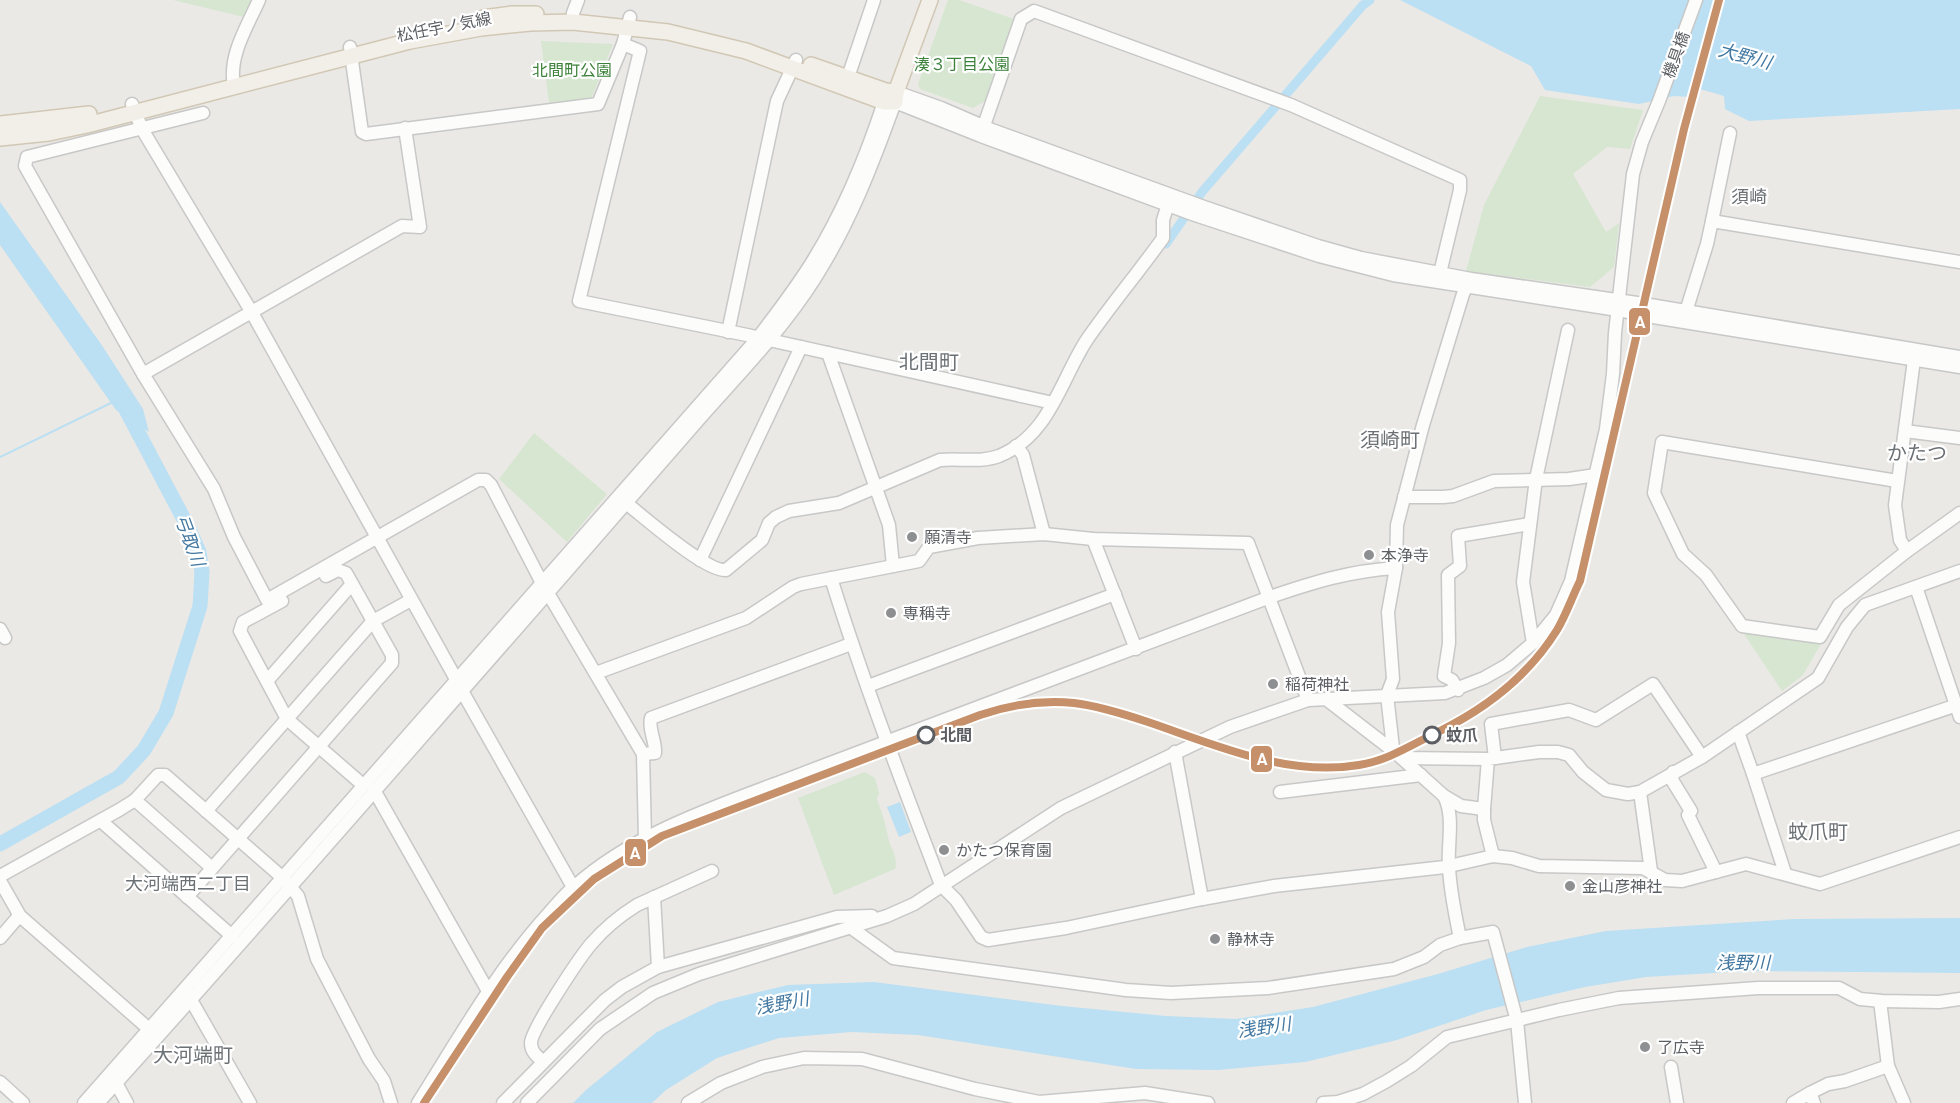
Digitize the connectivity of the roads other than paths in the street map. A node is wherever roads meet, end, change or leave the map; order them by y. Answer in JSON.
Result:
{"nodes":[{"id":1,"x":260,"y":0,"type":"edge"},
{"id":2,"x":874,"y":0,"type":"edge"},
{"id":3,"x":918,"y":0,"type":"edge"},
{"id":4,"x":930,"y":0,"type":"edge"},
{"id":5,"x":1696,"y":0,"type":"edge"},
{"id":6,"x":575,"y":12,"type":"edge"},
{"id":7,"x":629,"y":22,"type":"junction"},
{"id":8,"x":623,"y":44,"type":"junction"},
{"id":9,"x":351,"y":52,"type":"junction"},
{"id":10,"x":794,"y":65,"type":"junction"},
{"id":11,"x":233,"y":81,"type":"junction"},
{"id":12,"x":847,"y":82,"type":"junction"},
{"id":13,"x":890,"y":97,"type":"junction"},
{"id":14,"x":134,"y":109,"type":"junction"},
{"id":15,"x":203,"y":113,"type":"dead end"},
{"id":16,"x":0,"y":124,"type":"edge"},
{"id":17,"x":142,"y":129,"type":"junction"},
{"id":18,"x":405,"y":129,"type":"junction"},
{"id":19,"x":982,"y":131,"type":"junction"},
{"id":20,"x":1730,"y":132,"type":"dead end"},
{"id":21,"x":0,"y":138,"type":"edge"},
{"id":22,"x":1176,"y":202,"type":"junction"},
{"id":23,"x":1200,"y":211,"type":"junction"},
{"id":24,"x":1712,"y":221,"type":"junction"},
{"id":25,"x":1960,"y":262,"type":"edge"},
{"id":26,"x":1440,"y":273,"type":"junction"},
{"id":27,"x":1469,"y":283,"type":"junction"},
{"id":28,"x":1618,"y":305,"type":"junction"},
{"id":29,"x":251,"y":311,"type":"junction"},
{"id":30,"x":1684,"y":317,"type":"junction"},
{"id":31,"x":1568,"y":330,"type":"dead end"},
{"id":32,"x":728,"y":332,"type":"junction"},
{"id":33,"x":763,"y":340,"type":"junction"},
{"id":34,"x":801,"y":347,"type":"junction"},
{"id":35,"x":828,"y":353,"type":"junction"},
{"id":36,"x":1914,"y":355,"type":"junction"},
{"id":37,"x":1960,"y":357,"type":"edge"},
{"id":38,"x":1960,"y":367,"type":"edge"},
{"id":39,"x":143,"y":374,"type":"junction"},
{"id":40,"x":1053,"y":403,"type":"junction"},
{"id":41,"x":1905,"y":431,"type":"junction"},
{"id":42,"x":1960,"y":438,"type":"edge"},
{"id":43,"x":1016,"y":446,"type":"junction"},
{"id":44,"x":1596,"y":475,"type":"junction"},
{"id":45,"x":1536,"y":481,"type":"junction"},
{"id":46,"x":1897,"y":481,"type":"junction"},
{"id":47,"x":877,"y":488,"type":"junction"},
{"id":48,"x":1404,"y":497,"type":"junction"},
{"id":49,"x":626,"y":503,"type":"junction"},
{"id":50,"x":1960,"y":513,"type":"edge"},
{"id":51,"x":1530,"y":524,"type":"junction"},
{"id":52,"x":1044,"y":534,"type":"junction"},
{"id":53,"x":1093,"y":538,"type":"junction"},
{"id":54,"x":377,"y":539,"type":"junction"},
{"id":55,"x":1908,"y":551,"type":"junction"},
{"id":56,"x":700,"y":560,"type":"junction"},
{"id":57,"x":893,"y":566,"type":"junction"},
{"id":58,"x":1396,"y":568,"type":"junction"},
{"id":59,"x":1960,"y":571,"type":"edge"},
{"id":60,"x":831,"y":578,"type":"junction"},
{"id":61,"x":352,"y":584,"type":"junction"},
{"id":62,"x":545,"y":587,"type":"junction"},
{"id":63,"x":1916,"y":587,"type":"junction"},
{"id":64,"x":1115,"y":594,"type":"junction"},
{"id":65,"x":1270,"y":597,"type":"junction"},
{"id":66,"x":411,"y":600,"type":"junction"},
{"id":67,"x":373,"y":621,"type":"junction"},
{"id":68,"x":1533,"y":643,"type":"junction"},
{"id":69,"x":851,"y":644,"type":"junction"},
{"id":70,"x":1136,"y":649,"type":"junction"},
{"id":71,"x":596,"y":673,"type":"junction"},
{"id":72,"x":267,"y":681,"type":"junction"},
{"id":73,"x":459,"y":685,"type":"junction"},
{"id":74,"x":868,"y":686,"type":"junction"},
{"id":75,"x":1458,"y":690,"type":"junction"},
{"id":76,"x":1387,"y":695,"type":"junction"},
{"id":77,"x":1326,"y":699,"type":"junction"},
{"id":78,"x":1308,"y":700,"type":"junction"},
{"id":79,"x":1959,"y":709,"type":"edge"},
{"id":80,"x":287,"y":719,"type":"junction"},
{"id":81,"x":1738,"y":732,"type":"junction"},
{"id":82,"x":886,"y":742,"type":"junction"},
{"id":83,"x":320,"y":747,"type":"junction"},
{"id":84,"x":1175,"y":752,"type":"junction"},
{"id":85,"x":643,"y":754,"type":"junction"},
{"id":86,"x":1399,"y":756,"type":"junction"},
{"id":87,"x":1702,"y":757,"type":"junction"},
{"id":88,"x":1491,"y":758,"type":"junction"},
{"id":89,"x":1673,"y":772,"type":"junction"},
{"id":90,"x":1753,"y":774,"type":"junction"},
{"id":91,"x":1421,"y":775,"type":"junction"},
{"id":92,"x":369,"y":788,"type":"junction"},
{"id":93,"x":1280,"y":792,"type":"dead end"},
{"id":94,"x":1640,"y":792,"type":"junction"},
{"id":95,"x":1444,"y":796,"type":"junction"},
{"id":96,"x":135,"y":800,"type":"junction"},
{"id":97,"x":1484,"y":809,"type":"junction"},
{"id":98,"x":207,"y":811,"type":"junction"},
{"id":99,"x":101,"y":822,"type":"junction"},
{"id":100,"x":1960,"y":837,"type":"edge"},
{"id":101,"x":238,"y":838,"type":"junction"},
{"id":102,"x":645,"y":838,"type":"junction"},
{"id":103,"x":1493,"y":856,"type":"junction"},
{"id":104,"x":1449,"y":865,"type":"junction"},
{"id":105,"x":212,"y":868,"type":"junction"},
{"id":106,"x":1652,"y":871,"type":"junction"},
{"id":107,"x":712,"y":872,"type":"dead end"},
{"id":108,"x":1716,"y":872,"type":"junction"},
{"id":109,"x":1785,"y":873,"type":"junction"},
{"id":110,"x":0,"y":876,"type":"edge"},
{"id":111,"x":0,"y":881,"type":"edge"},
{"id":112,"x":286,"y":882,"type":"junction"},
{"id":113,"x":941,"y":885,"type":"junction"},
{"id":114,"x":573,"y":887,"type":"junction"},
{"id":115,"x":187,"y":897,"type":"junction"},
{"id":116,"x":654,"y":897,"type":"junction"},
{"id":117,"x":1202,"y":899,"type":"junction"},
{"id":118,"x":19,"y":916,"type":"junction"},
{"id":119,"x":887,"y":916,"type":"junction"},
{"id":120,"x":850,"y":927,"type":"junction"},
{"id":121,"x":231,"y":936,"type":"junction"},
{"id":122,"x":0,"y":938,"type":"edge"},
{"id":123,"x":1460,"y":938,"type":"junction"},
{"id":124,"x":658,"y":967,"type":"junction"},
{"id":125,"x":488,"y":991,"type":"junction"},
{"id":126,"x":1960,"y":999,"type":"edge"},
{"id":127,"x":191,"y":1000,"type":"junction"},
{"id":128,"x":1880,"y":1001,"type":"junction"},
{"id":129,"x":1516,"y":1018,"type":"junction"},
{"id":130,"x":149,"y":1029,"type":"junction"},
{"id":131,"x":543,"y":1062,"type":"junction"},
{"id":132,"x":1888,"y":1066,"type":"junction"},
{"id":133,"x":1671,"y":1067,"type":"dead end"},
{"id":134,"x":0,"y":1082,"type":"edge"},
{"id":135,"x":116,"y":1083,"type":"junction"},
{"id":136,"x":1812,"y":1098,"type":"edge"},
{"id":137,"x":23,"y":1103,"type":"edge"},
{"id":138,"x":84,"y":1103,"type":"edge"},
{"id":139,"x":98,"y":1103,"type":"edge"},
{"id":140,"x":127,"y":1103,"type":"edge"},
{"id":141,"x":250,"y":1103,"type":"edge"},
{"id":142,"x":392,"y":1103,"type":"edge"},
{"id":143,"x":418,"y":1103,"type":"edge"},
{"id":144,"x":503,"y":1103,"type":"edge"},
{"id":145,"x":527,"y":1103,"type":"edge"},
{"id":146,"x":688,"y":1103,"type":"edge"},
{"id":147,"x":1208,"y":1103,"type":"edge"},
{"id":148,"x":1323,"y":1103,"type":"edge"},
{"id":149,"x":1525,"y":1103,"type":"edge"},
{"id":150,"x":1677,"y":1103,"type":"edge"},
{"id":151,"x":1793,"y":1103,"type":"edge"},
{"id":152,"x":1904,"y":1103,"type":"edge"}],
"edges":[{"from":1,"to":11,"type":"street"},
{"from":2,"to":12,"type":"street"},
{"from":3,"to":13,"type":"main road"},
{"from":4,"to":13,"type":"main road"},
{"from":5,"to":28,"type":"street","name":"機具橋"},
{"from":6,"to":7,"type":"main road","name":"松任宇ノ気線"},
{"from":6,"to":9,"type":"main road","name":"松任宇ノ気線"},
{"from":7,"to":8,"type":"street"},
{"from":7,"to":10,"type":"main road","name":"松任宇ノ気線"},
{"from":8,"to":18,"type":"street"},
{"from":8,"to":32,"type":"street"},
{"from":9,"to":11,"type":"main road","name":"松任宇ノ気線"},
{"from":9,"to":18,"type":"street"},
{"from":10,"to":12,"type":"main road","name":"松任宇ノ気線"},
{"from":10,"to":32,"type":"street"},
{"from":11,"to":14,"type":"main road","name":"松任宇ノ気線"},
{"from":12,"to":13,"type":"main road","name":"松任宇ノ気線"},
{"from":13,"to":19,"type":"street"},
{"from":13,"to":33,"type":"street"},
{"from":14,"to":16,"type":"main road","name":"松任宇ノ気線"},
{"from":14,"to":17,"type":"street"},
{"from":14,"to":21,"type":"main road","name":"松任宇ノ気線"},
{"from":15,"to":17,"type":"street"},
{"from":17,"to":29,"type":"street"},
{"from":17,"to":39,"type":"street"},
{"from":18,"to":29,"type":"street"},
{"from":19,"to":22,"type":"street"},
{"from":19,"to":26,"type":"street"},
{"from":20,"to":24,"type":"street"},
{"from":22,"to":23,"type":"street"},
{"from":22,"to":40,"type":"street"},
{"from":23,"to":26,"type":"street"},
{"from":23,"to":27,"type":"street"},
{"from":24,"to":25,"type":"street"},
{"from":24,"to":30,"type":"street"},
{"from":26,"to":27,"type":"street"},
{"from":27,"to":28,"type":"street"},
{"from":27,"to":48,"type":"street"},
{"from":28,"to":30,"type":"street"},
{"from":28,"to":44,"type":"street","name":"機具橋"},
{"from":29,"to":39,"type":"street"},
{"from":29,"to":54,"type":"street"},
{"from":30,"to":36,"type":"street"},
{"from":31,"to":45,"type":"street"},
{"from":32,"to":33,"type":"street"},
{"from":33,"to":34,"type":"street"},
{"from":33,"to":49,"type":"street"},
{"from":33,"to":62,"type":"street"},
{"from":34,"to":35,"type":"street"},
{"from":34,"to":56,"type":"street"},
{"from":35,"to":40,"type":"street"},
{"from":35,"to":47,"type":"street"},
{"from":36,"to":37,"type":"street"},
{"from":36,"to":38,"type":"street"},
{"from":36,"to":41,"type":"street"},
{"from":39,"to":54,"type":"street"},
{"from":40,"to":43,"type":"street"},
{"from":41,"to":42,"type":"street"},
{"from":41,"to":46,"type":"street"},
{"from":43,"to":47,"type":"street"},
{"from":43,"to":52,"type":"street"},
{"from":44,"to":45,"type":"street"},
{"from":44,"to":68,"type":"street","name":"機具橋"},
{"from":45,"to":48,"type":"street"},
{"from":45,"to":51,"type":"street"},
{"from":46,"to":55,"type":"street"},
{"from":46,"to":55,"type":"street"},
{"from":47,"to":56,"type":"street"},
{"from":47,"to":57,"type":"street"},
{"from":48,"to":58,"type":"street"},
{"from":49,"to":56,"type":"street"},
{"from":49,"to":62,"type":"street"},
{"from":50,"to":55,"type":"street"},
{"from":51,"to":68,"type":"street"},
{"from":51,"to":75,"type":"street"},
{"from":52,"to":53,"type":"street"},
{"from":52,"to":57,"type":"street"},
{"from":53,"to":64,"type":"street"},
{"from":53,"to":65,"type":"street"},
{"from":54,"to":62,"type":"street"},
{"from":54,"to":66,"type":"street"},
{"from":57,"to":60,"type":"street"},
{"from":58,"to":65,"type":"street"},
{"from":58,"to":76,"type":"street"},
{"from":59,"to":63,"type":"street"},
{"from":60,"to":69,"type":"street"},
{"from":60,"to":71,"type":"street"},
{"from":61,"to":67,"type":"street"},
{"from":61,"to":72,"type":"street"},
{"from":61,"to":72,"type":"street"},
{"from":62,"to":71,"type":"street"},
{"from":62,"to":73,"type":"street"},
{"from":63,"to":79,"type":"street"},
{"from":63,"to":81,"type":"street"},
{"from":64,"to":70,"type":"street"},
{"from":64,"to":74,"type":"street"},
{"from":65,"to":70,"type":"street"},
{"from":65,"to":78,"type":"street"},
{"from":66,"to":67,"type":"street"},
{"from":66,"to":73,"type":"street"},
{"from":67,"to":80,"type":"street"},
{"from":67,"to":83,"type":"street"},
{"from":68,"to":75,"type":"street","name":"機具橋"},
{"from":69,"to":74,"type":"street"},
{"from":69,"to":85,"type":"street"},
{"from":70,"to":82,"type":"street"},
{"from":71,"to":85,"type":"street"},
{"from":72,"to":80,"type":"street"},
{"from":73,"to":92,"type":"street"},
{"from":73,"to":114,"type":"street"},
{"from":74,"to":82,"type":"street"},
{"from":75,"to":76,"type":"street","name":"機具橋"},
{"from":76,"to":77,"type":"street","name":"機具橋"},
{"from":76,"to":86,"type":"street"},
{"from":77,"to":78,"type":"street","name":"機具橋"},
{"from":77,"to":86,"type":"street"},
{"from":78,"to":84,"type":"street","name":"機具橋"},
{"from":79,"to":90,"type":"street"},
{"from":80,"to":83,"type":"street"},
{"from":80,"to":98,"type":"street"},
{"from":81,"to":87,"type":"street"},
{"from":81,"to":90,"type":"street"},
{"from":82,"to":102,"type":"street"},
{"from":82,"to":113,"type":"street"},
{"from":83,"to":92,"type":"street"},
{"from":83,"to":101,"type":"street"},
{"from":84,"to":113,"type":"street","name":"機具橋"},
{"from":84,"to":117,"type":"street"},
{"from":85,"to":102,"type":"street"},
{"from":86,"to":88,"type":"street"},
{"from":86,"to":91,"type":"street"},
{"from":87,"to":88,"type":"street"},
{"from":87,"to":89,"type":"street"},
{"from":88,"to":94,"type":"street"},
{"from":88,"to":97,"type":"street"},
{"from":89,"to":94,"type":"street"},
{"from":89,"to":108,"type":"street"},
{"from":90,"to":109,"type":"street"},
{"from":91,"to":93,"type":"street"},
{"from":91,"to":95,"type":"street"},
{"from":92,"to":112,"type":"street"},
{"from":92,"to":125,"type":"street"},
{"from":94,"to":106,"type":"street"},
{"from":95,"to":97,"type":"street"},
{"from":95,"to":104,"type":"street"},
{"from":96,"to":98,"type":"street"},
{"from":96,"to":99,"type":"street"},
{"from":96,"to":105,"type":"street"},
{"from":97,"to":103,"type":"street"},
{"from":98,"to":101,"type":"street"},
{"from":99,"to":110,"type":"street"},
{"from":99,"to":115,"type":"street"},
{"from":100,"to":109,"type":"street"},
{"from":101,"to":105,"type":"street"},
{"from":101,"to":112,"type":"street"},
{"from":102,"to":114,"type":"street"},
{"from":103,"to":104,"type":"street"},
{"from":103,"to":106,"type":"street"},
{"from":104,"to":117,"type":"street"},
{"from":104,"to":123,"type":"street"},
{"from":105,"to":115,"type":"street"},
{"from":106,"to":108,"type":"street"},
{"from":107,"to":116,"type":"street"},
{"from":108,"to":109,"type":"street"},
{"from":111,"to":118,"type":"street"},
{"from":112,"to":121,"type":"street"},
{"from":112,"to":127,"type":"street"},
{"from":112,"to":142,"type":"street"},
{"from":113,"to":117,"type":"street"},
{"from":113,"to":119,"type":"street","name":"機具橋"},
{"from":114,"to":125,"type":"street"},
{"from":115,"to":121,"type":"street"},
{"from":116,"to":124,"type":"street"},
{"from":116,"to":131,"type":"street"},
{"from":118,"to":122,"type":"street"},
{"from":118,"to":130,"type":"street"},
{"from":119,"to":120,"type":"street","name":"機具橋"},
{"from":119,"to":124,"type":"street"},
{"from":120,"to":123,"type":"street"},
{"from":120,"to":145,"type":"street","name":"機具橋"},
{"from":121,"to":130,"type":"street"},
{"from":123,"to":129,"type":"street"},
{"from":124,"to":131,"type":"street"},
{"from":125,"to":143,"type":"street"},
{"from":126,"to":128,"type":"street"},
{"from":127,"to":135,"type":"street"},
{"from":127,"to":141,"type":"street"},
{"from":128,"to":129,"type":"street"},
{"from":128,"to":132,"type":"street"},
{"from":129,"to":148,"type":"street"},
{"from":129,"to":149,"type":"street"},
{"from":130,"to":138,"type":"street"},
{"from":131,"to":144,"type":"street"},
{"from":132,"to":136,"type":"street"},
{"from":132,"to":152,"type":"street"},
{"from":133,"to":150,"type":"street"},
{"from":134,"to":137,"type":"street"},
{"from":135,"to":139,"type":"street"},
{"from":135,"to":140,"type":"street"},
{"from":136,"to":151,"type":"street"},
{"from":146,"to":147,"type":"street"}]}
